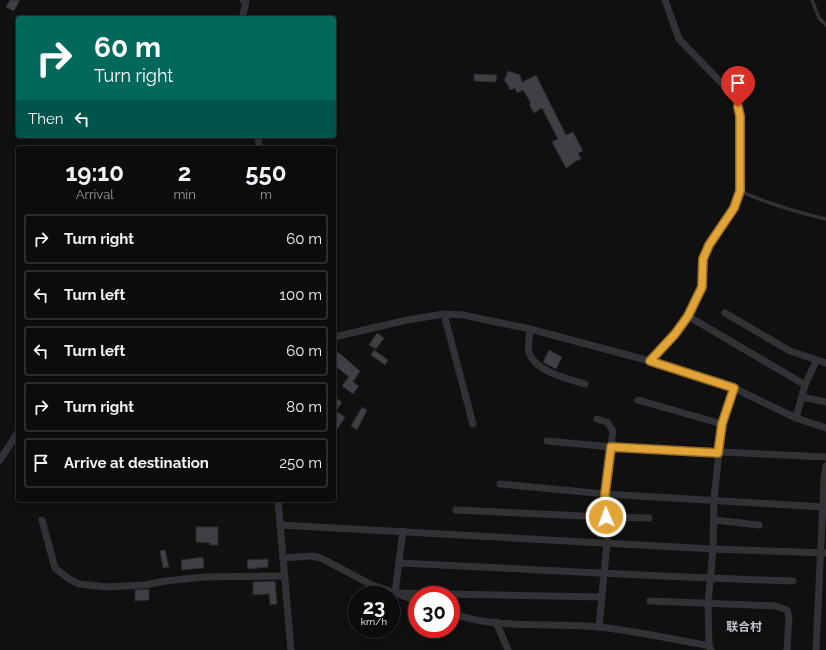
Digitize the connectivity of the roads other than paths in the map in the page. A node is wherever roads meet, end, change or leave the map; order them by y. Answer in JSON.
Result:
{"nodes":[{"id":1,"x":243,"y":0,"type":"edge"},
{"id":2,"x":665,"y":0,"type":"edge"},
{"id":3,"x":812,"y":0,"type":"edge"},
{"id":4,"x":242,"y":16,"type":"edge"},
{"id":5,"x":826,"y":25,"type":"edge"},
{"id":6,"x":740,"y":191,"type":"junction"},
{"id":7,"x":826,"y":219,"type":"edge"},
{"id":8,"x":725,"y":313,"type":"dead end"},
{"id":9,"x":444,"y":314,"type":"junction"},
{"id":10,"x":688,"y":316,"type":"junction"},
{"id":11,"x":530,"y":328,"type":"junction"},
{"id":12,"x":336,"y":337,"type":"edge"},
{"id":13,"x":650,"y":361,"type":"junction"},
{"id":14,"x":816,"y":361,"type":"junction"},
{"id":15,"x":826,"y":363,"type":"edge"},
{"id":16,"x":585,"y":384,"type":"dead end"},
{"id":17,"x":805,"y":385,"type":"junction"},
{"id":18,"x":734,"y":388,"type":"junction"},
{"id":19,"x":802,"y":397,"type":"junction"},
{"id":20,"x":638,"y":400,"type":"dead end"},
{"id":21,"x":826,"y":402,"type":"edge"},
{"id":22,"x":796,"y":418,"type":"junction"},
{"id":23,"x":597,"y":419,"type":"dead end"},
{"id":24,"x":473,"y":424,"type":"dead end"},
{"id":25,"x":722,"y":424,"type":"junction"},
{"id":26,"x":826,"y":428,"type":"edge"},
{"id":27,"x":16,"y":435,"type":"edge"},
{"id":28,"x":546,"y":441,"type":"dead end"},
{"id":29,"x":611,"y":447,"type":"junction"},
{"id":30,"x":718,"y":453,"type":"junction"},
{"id":31,"x":826,"y":457,"type":"edge"},
{"id":32,"x":0,"y":460,"type":"edge"},
{"id":33,"x":826,"y":466,"type":"edge"},
{"id":34,"x":500,"y":484,"type":"dead end"},
{"id":35,"x":605,"y":494,"type":"junction"},
{"id":36,"x":714,"y":500,"type":"junction"},
{"id":37,"x":278,"y":502,"type":"edge"},
{"id":38,"x":823,"y":507,"type":"junction"},
{"id":39,"x":456,"y":510,"type":"dead end"},
{"id":40,"x":606,"y":517,"type":"junction"},
{"id":41,"x":649,"y":518,"type":"dead end"},
{"id":42,"x":42,"y":520,"type":"dead end"},
{"id":43,"x":714,"y":520,"type":"junction"},
{"id":44,"x":280,"y":524,"type":"junction"},
{"id":45,"x":759,"y":525,"type":"dead end"},
{"id":46,"x":403,"y":531,"type":"junction"},
{"id":47,"x":607,"y":542,"type":"junction"},
{"id":48,"x":713,"y":549,"type":"junction"},
{"id":49,"x":824,"y":553,"type":"edge"},
{"id":50,"x":283,"y":558,"type":"junction"},
{"id":51,"x":399,"y":563,"type":"junction"},
{"id":52,"x":604,"y":572,"type":"junction"},
{"id":53,"x":284,"y":576,"type":"junction"},
{"id":54,"x":711,"y":578,"type":"junction"},
{"id":55,"x":793,"y":581,"type":"dead end"},
{"id":56,"x":376,"y":586,"type":"edge"},
{"id":57,"x":396,"y":586,"type":"edge"},
{"id":58,"x":400,"y":593,"type":"edge"},
{"id":59,"x":602,"y":597,"type":"junction"},
{"id":60,"x":650,"y":601,"type":"dead end"},
{"id":61,"x":708,"y":604,"type":"junction"},
{"id":62,"x":460,"y":617,"type":"edge"},
{"id":63,"x":496,"y":622,"type":"junction"},
{"id":64,"x":599,"y":627,"type":"junction"},
{"id":65,"x":710,"y":648,"type":"edge"},
{"id":66,"x":291,"y":650,"type":"edge"},
{"id":67,"x":508,"y":650,"type":"edge"},
{"id":68,"x":787,"y":650,"type":"edge"},
{"id":69,"x":816,"y":650,"type":"edge"}],
"edges":[{"from":1,"to":4,"type":"street"},
{"from":2,"to":6,"type":"street"},
{"from":3,"to":5,"type":"lane"},
{"from":6,"to":7,"type":"lane"},
{"from":6,"to":10,"type":"street"},
{"from":8,"to":14,"type":"street"},
{"from":9,"to":11,"type":"street"},
{"from":9,"to":12,"type":"street"},
{"from":9,"to":24,"type":"street"},
{"from":10,"to":13,"type":"street"},
{"from":10,"to":17,"type":"street"},
{"from":11,"to":13,"type":"street"},
{"from":11,"to":16,"type":"street"},
{"from":13,"to":18,"type":"street"},
{"from":14,"to":15,"type":"street"},
{"from":14,"to":17,"type":"street"},
{"from":17,"to":19,"type":"street"},
{"from":18,"to":22,"type":"street"},
{"from":18,"to":25,"type":"street"},
{"from":19,"to":21,"type":"street"},
{"from":19,"to":22,"type":"street"},
{"from":20,"to":25,"type":"street"},
{"from":22,"to":26,"type":"street"},
{"from":23,"to":29,"type":"street"},
{"from":25,"to":30,"type":"street"},
{"from":27,"to":32,"type":"street"},
{"from":28,"to":29,"type":"street"},
{"from":29,"to":30,"type":"street"},
{"from":29,"to":35,"type":"street"},
{"from":30,"to":31,"type":"street"},
{"from":30,"to":36,"type":"street"},
{"from":33,"to":38,"type":"street"},
{"from":34,"to":35,"type":"street"},
{"from":35,"to":36,"type":"street"},
{"from":35,"to":40,"type":"street"},
{"from":36,"to":38,"type":"street"},
{"from":36,"to":43,"type":"street"},
{"from":37,"to":44,"type":"street"},
{"from":38,"to":49,"type":"street"},
{"from":39,"to":40,"type":"street"},
{"from":40,"to":41,"type":"street"},
{"from":40,"to":47,"type":"street"},
{"from":42,"to":53,"type":"street"},
{"from":43,"to":45,"type":"street"},
{"from":43,"to":48,"type":"street"},
{"from":44,"to":46,"type":"street"},
{"from":44,"to":50,"type":"street"},
{"from":46,"to":47,"type":"street"},
{"from":46,"to":51,"type":"street"},
{"from":47,"to":48,"type":"street"},
{"from":47,"to":52,"type":"street"},
{"from":48,"to":49,"type":"street"},
{"from":48,"to":54,"type":"street"},
{"from":49,"to":69,"type":"street"},
{"from":50,"to":53,"type":"street"},
{"from":50,"to":56,"type":"street"},
{"from":51,"to":52,"type":"street"},
{"from":51,"to":57,"type":"street"},
{"from":52,"to":54,"type":"street"},
{"from":52,"to":59,"type":"street"},
{"from":53,"to":66,"type":"street"},
{"from":54,"to":55,"type":"street"},
{"from":54,"to":61,"type":"street"},
{"from":58,"to":59,"type":"street"},
{"from":59,"to":64,"type":"street"},
{"from":60,"to":61,"type":"street"},
{"from":61,"to":65,"type":"street"},
{"from":61,"to":68,"type":"street"},
{"from":62,"to":63,"type":"street"},
{"from":63,"to":64,"type":"street"},
{"from":63,"to":67,"type":"street"},
{"from":64,"to":65,"type":"street"}]}
